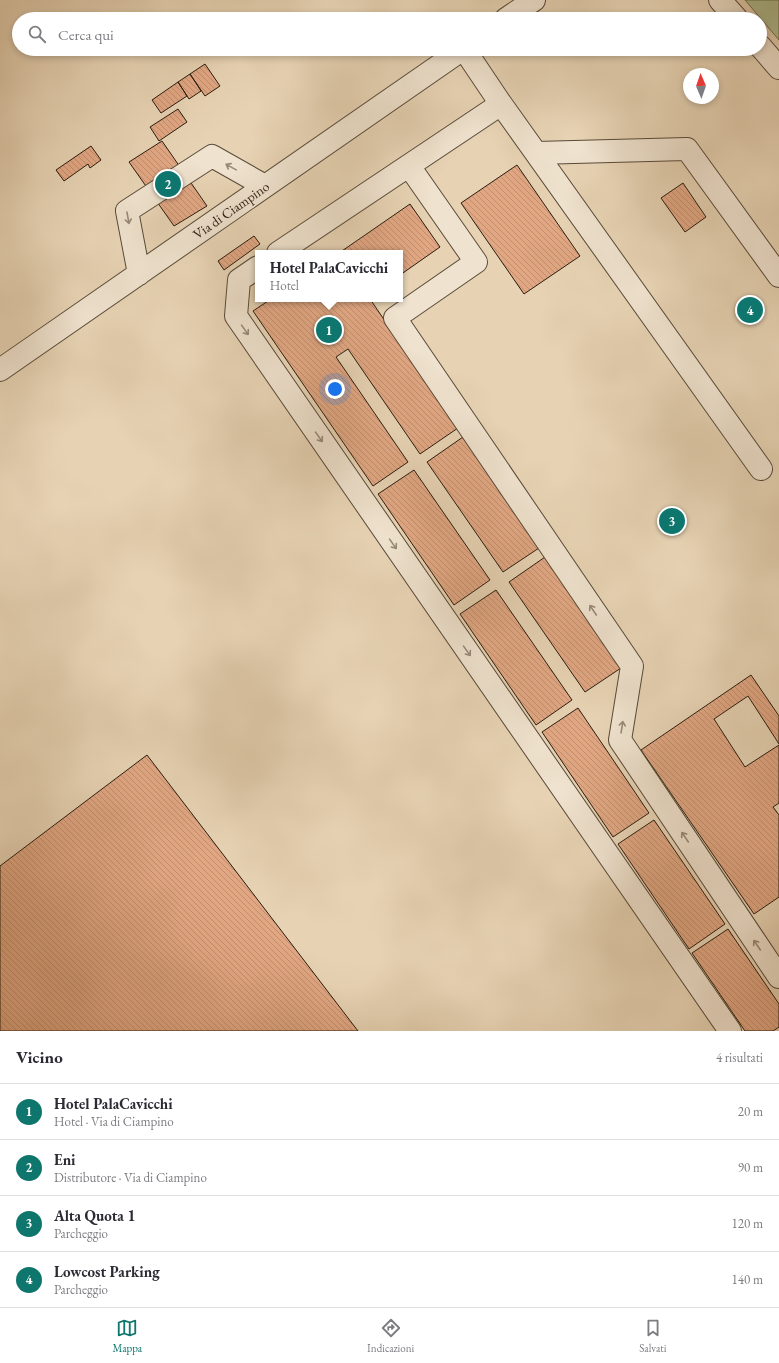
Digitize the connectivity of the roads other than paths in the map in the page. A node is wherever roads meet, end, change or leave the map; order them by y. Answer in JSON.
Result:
{"nodes":[{"id":1,"x":534,"y":0,"type":"edge"},
{"id":2,"x":720,"y":0,"type":"edge"},
{"id":3,"x":516,"y":12,"type":"edge"},
{"id":4,"x":731,"y":12,"type":"edge"},
{"id":5,"x":767,"y":54,"type":"edge"},
{"id":6,"x":453,"y":56,"type":"edge"},
{"id":7,"x":468,"y":56,"type":"edge"},
{"id":8,"x":779,"y":68,"type":"edge"},
{"id":9,"x":501,"y":104,"type":"junction"},
{"id":10,"x":536,"y":154,"type":"junction"},
{"id":11,"x":409,"y":166,"type":"junction"},
{"id":12,"x":265,"y":186,"type":"junction"},
{"id":13,"x":283,"y":250,"type":"edge"},
{"id":14,"x":255,"y":269,"type":"edge"},
{"id":15,"x":139,"y":274,"type":"junction"},
{"id":16,"x":779,"y":276,"type":"edge"},
{"id":17,"x":0,"y":370,"type":"edge"},
{"id":18,"x":761,"y":469,"type":"dead end"},
{"id":19,"x":779,"y":977,"type":"edge"},
{"id":20,"x":730,"y":1031,"type":"edge"}],
"edges":[{"from":1,"to":3,"type":"street"},
{"from":2,"to":4,"type":"street"},
{"from":5,"to":8,"type":"street"},
{"from":6,"to":12,"type":"street","name":"Via di Ciampino"},
{"from":7,"to":9,"type":"street"},
{"from":9,"to":10,"type":"street"},
{"from":9,"to":11,"type":"street"},
{"from":10,"to":16,"type":"street"},
{"from":10,"to":18,"type":"street"},
{"from":11,"to":13,"type":"street"},
{"from":19,"to":11,"type":"street","one_way":true},
{"from":12,"to":15,"type":"street","name":"Via di Ciampino"},
{"from":12,"to":15,"type":"street","one_way":true},
{"from":14,"to":20,"type":"street","one_way":true},
{"from":15,"to":17,"type":"street","name":"Via di Ciampino"}]}
